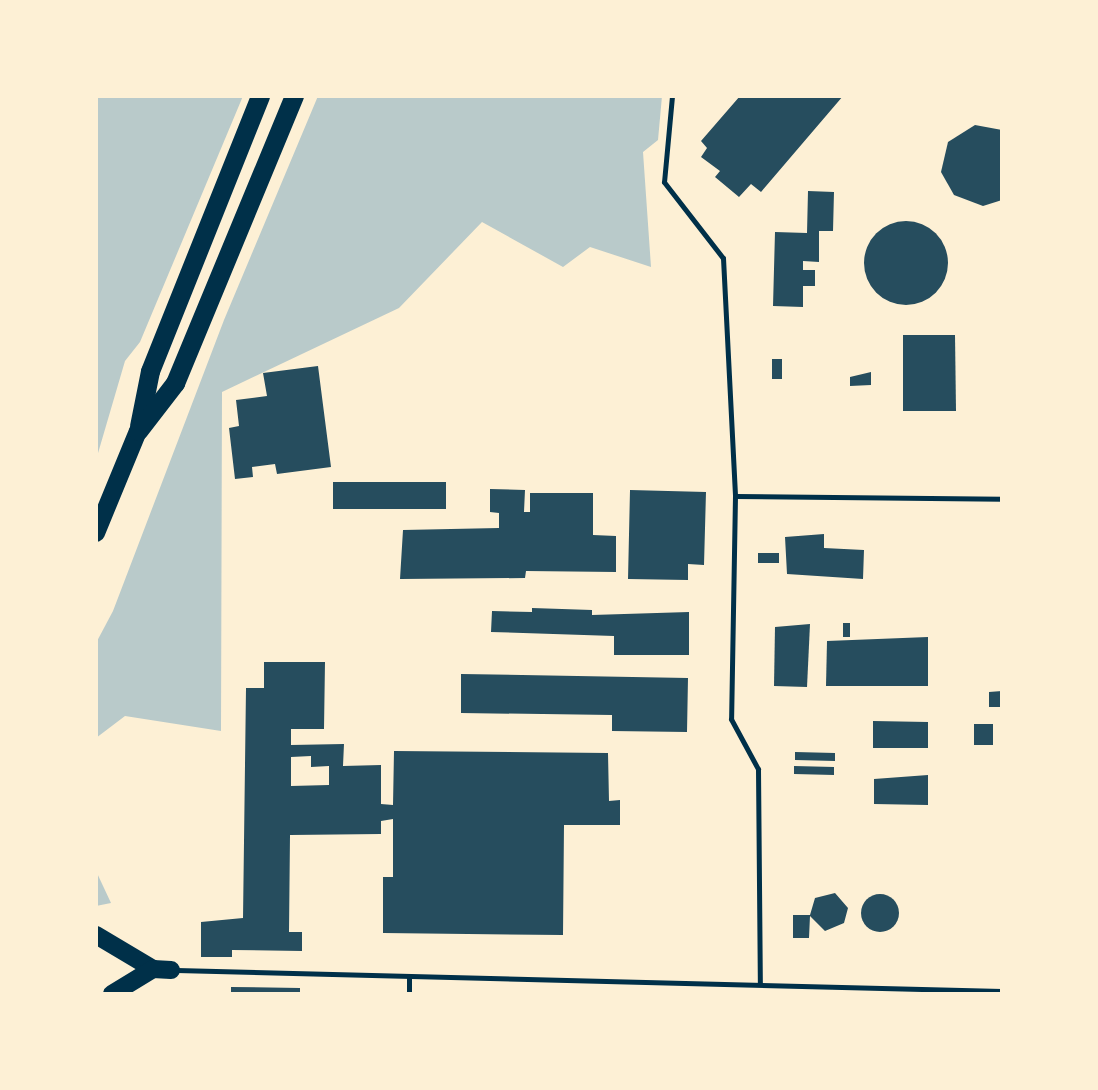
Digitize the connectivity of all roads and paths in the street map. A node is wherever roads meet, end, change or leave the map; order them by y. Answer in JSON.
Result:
{"nodes":[{"id":1,"x":260,"y":96,"type":"edge"},
{"id":2,"x":294,"y":96,"type":"edge"},
{"id":3,"x":672,"y":96,"type":"edge"},
{"id":4,"x":138,"y":430,"type":"junction"},
{"id":5,"x":735,"y":496,"type":"junction"},
{"id":6,"x":1002,"y":499,"type":"edge"},
{"id":7,"x":96,"y":533,"type":"edge"},
{"id":8,"x":96,"y":934,"type":"edge"},
{"id":9,"x":162,"y":969,"type":"junction"},
{"id":10,"x":409,"y":977,"type":"junction"},
{"id":11,"x":760,"y":983,"type":"junction"},
{"id":12,"x":1002,"y":991,"type":"edge"},
{"id":13,"x":112,"y":994,"type":"edge"},
{"id":14,"x":409,"y":994,"type":"edge"}],
"edges":[{"from":1,"to":4,"type":"highway"},
{"from":2,"to":4,"type":"highway"},
{"from":3,"to":5,"type":"lane"},
{"from":4,"to":7,"type":"main road"},
{"from":5,"to":6,"type":"lane"},
{"from":5,"to":11,"type":"lane"},
{"from":8,"to":9,"type":"main road"},
{"from":9,"to":10,"type":"lane"},
{"from":9,"to":13,"type":"main road"},
{"from":10,"to":11,"type":"lane"},
{"from":10,"to":14,"type":"lane"},
{"from":11,"to":12,"type":"lane"}]}
